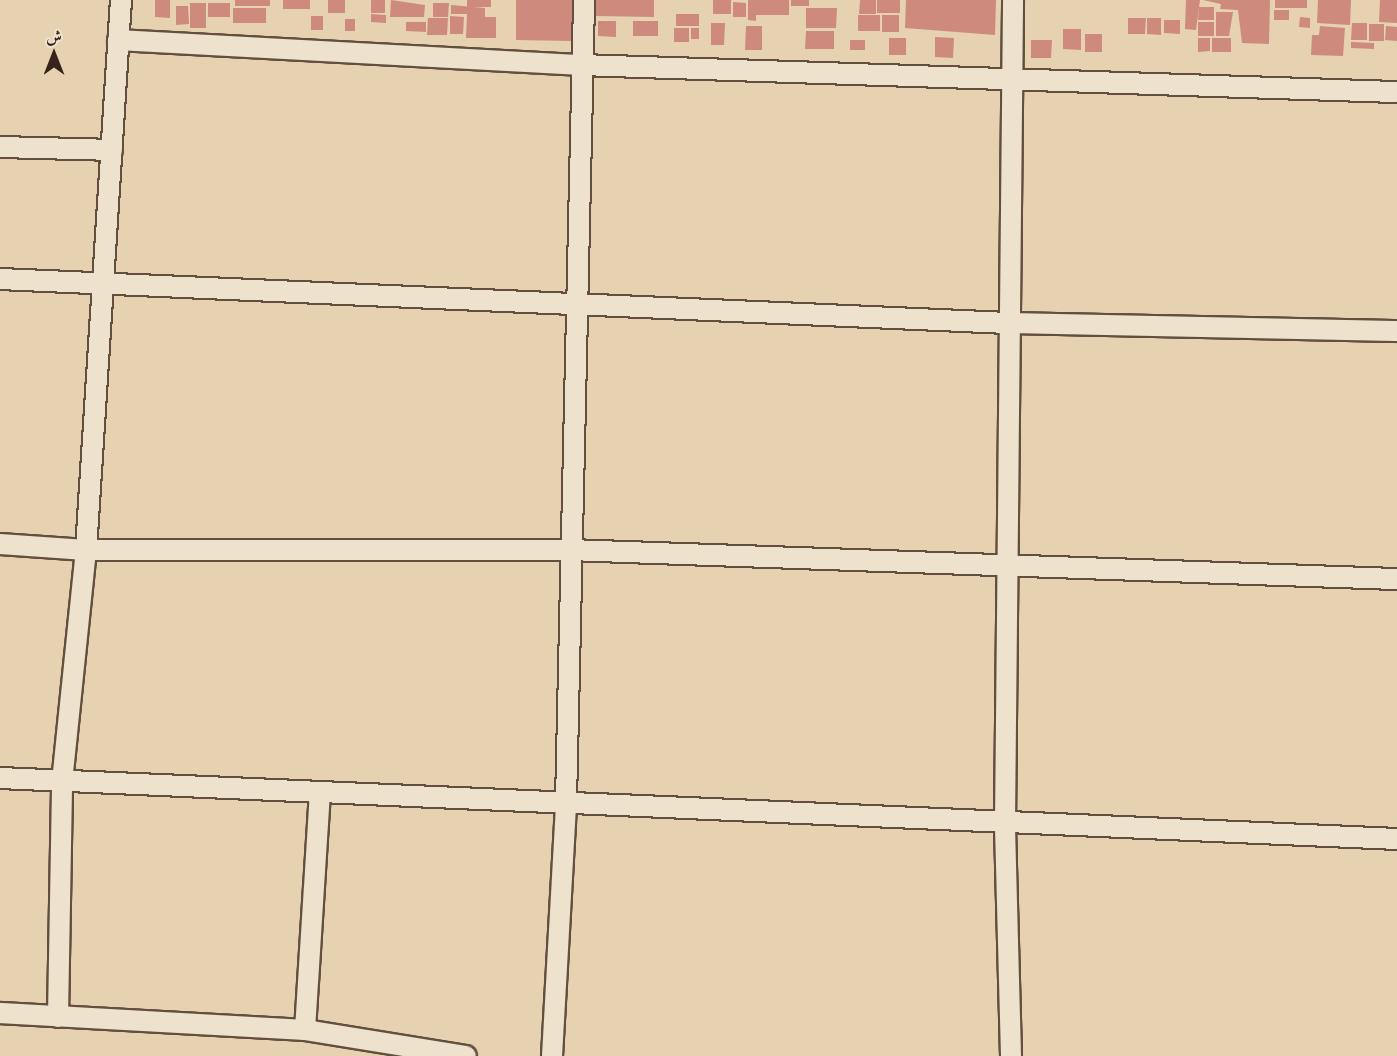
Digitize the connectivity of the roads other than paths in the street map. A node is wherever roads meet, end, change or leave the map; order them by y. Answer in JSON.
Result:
{"nodes":[{"id":1,"x":122,"y":0,"type":"edge"},
{"id":2,"x":584,"y":0,"type":"edge"},
{"id":3,"x":1013,"y":0,"type":"edge"},
{"id":4,"x":118,"y":40,"type":"junction"},
{"id":5,"x":581,"y":65,"type":"junction"},
{"id":6,"x":1012,"y":81,"type":"junction"},
{"id":7,"x":1397,"y":92,"type":"edge"},
{"id":8,"x":0,"y":147,"type":"edge"},
{"id":9,"x":112,"y":150,"type":"junction"},
{"id":10,"x":0,"y":279,"type":"edge"},
{"id":11,"x":102,"y":286,"type":"junction"},
{"id":12,"x":578,"y":304,"type":"junction"},
{"id":13,"x":1006,"y":323,"type":"junction"},
{"id":14,"x":1397,"y":331,"type":"edge"},
{"id":15,"x":0,"y":544,"type":"edge"},
{"id":16,"x":86,"y":550,"type":"junction"},
{"id":17,"x":569,"y":550,"type":"junction"},
{"id":18,"x":1006,"y":565,"type":"junction"},
{"id":19,"x":1397,"y":579,"type":"edge"},
{"id":20,"x":0,"y":778,"type":"edge"},
{"id":21,"x":62,"y":782,"type":"junction"},
{"id":22,"x":320,"y":792,"type":"junction"},
{"id":23,"x":566,"y":802,"type":"junction"},
{"id":24,"x":1005,"y":824,"type":"junction"},
{"id":25,"x":1397,"y":838,"type":"edge"},
{"id":26,"x":0,"y":1013,"type":"edge"},
{"id":27,"x":58,"y":1017,"type":"junction"},
{"id":28,"x":305,"y":1030,"type":"junction"},
{"id":29,"x":466,"y":1056,"type":"edge"},
{"id":30,"x":552,"y":1056,"type":"edge"},
{"id":31,"x":1011,"y":1056,"type":"edge"}],
"edges":[{"from":1,"to":4,"type":"street"},
{"from":2,"to":5,"type":"street"},
{"from":3,"to":6,"type":"street"},
{"from":4,"to":5,"type":"street"},
{"from":4,"to":9,"type":"street"},
{"from":5,"to":6,"type":"street"},
{"from":5,"to":12,"type":"street"},
{"from":6,"to":7,"type":"street"},
{"from":6,"to":13,"type":"street"},
{"from":8,"to":9,"type":"street"},
{"from":9,"to":11,"type":"street"},
{"from":10,"to":11,"type":"street"},
{"from":11,"to":12,"type":"street"},
{"from":11,"to":16,"type":"street"},
{"from":12,"to":13,"type":"street"},
{"from":12,"to":17,"type":"street"},
{"from":13,"to":14,"type":"street"},
{"from":13,"to":18,"type":"street"},
{"from":15,"to":16,"type":"street"},
{"from":16,"to":17,"type":"street"},
{"from":16,"to":21,"type":"street"},
{"from":17,"to":18,"type":"street"},
{"from":17,"to":23,"type":"street"},
{"from":18,"to":19,"type":"street"},
{"from":18,"to":24,"type":"street"},
{"from":20,"to":21,"type":"street"},
{"from":21,"to":22,"type":"street"},
{"from":21,"to":27,"type":"street"},
{"from":22,"to":23,"type":"street"},
{"from":22,"to":28,"type":"street"},
{"from":23,"to":24,"type":"street"},
{"from":23,"to":30,"type":"street"},
{"from":24,"to":25,"type":"street"},
{"from":24,"to":31,"type":"street"},
{"from":26,"to":27,"type":"street"},
{"from":27,"to":28,"type":"street"},
{"from":28,"to":29,"type":"street"}]}
